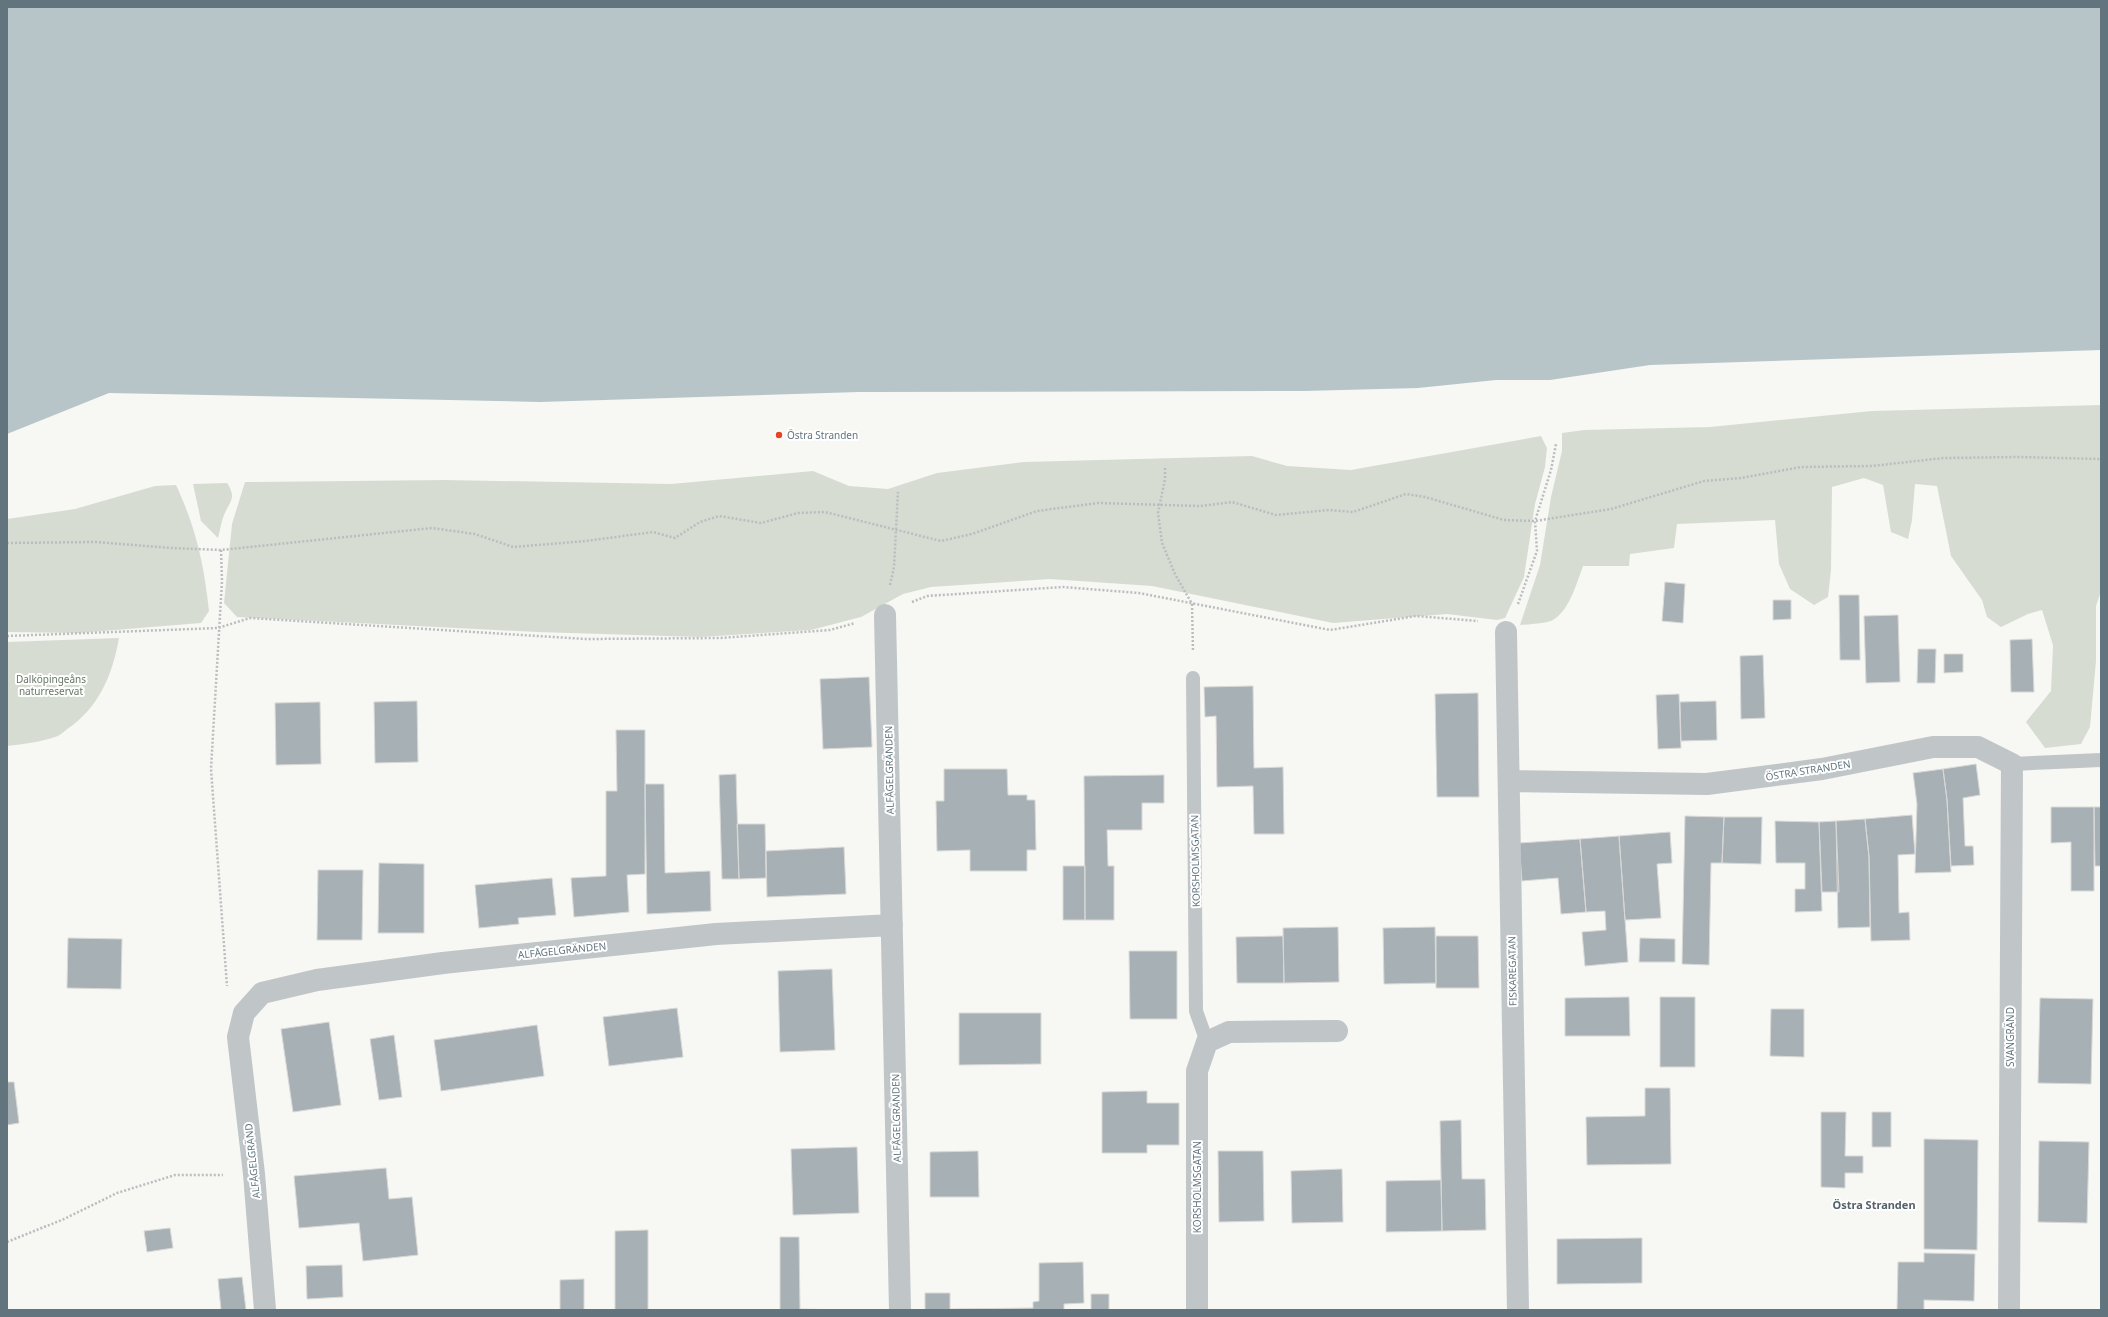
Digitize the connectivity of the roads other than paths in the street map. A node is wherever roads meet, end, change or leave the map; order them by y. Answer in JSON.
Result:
{"nodes":[{"id":1,"x":885,"y":614,"type":"road end"},
{"id":2,"x":1506,"y":632,"type":"road end"},
{"id":3,"x":1193,"y":678,"type":"road end"},
{"id":4,"x":2101,"y":760,"type":"edge"},
{"id":5,"x":2012,"y":764,"type":"junction"},
{"id":6,"x":1510,"y":781,"type":"junction"},
{"id":7,"x":892,"y":925,"type":"junction"},
{"id":8,"x":244,"y":1013,"type":"joint"},
{"id":9,"x":1337,"y":1031,"type":"dead end"},
{"id":10,"x":1207,"y":1042,"type":"junction"},
{"id":11,"x":265,"y":1310,"type":"edge"},
{"id":12,"x":900,"y":1310,"type":"edge"},
{"id":13,"x":1197,"y":1310,"type":"edge"},
{"id":14,"x":1518,"y":1310,"type":"edge"},
{"id":15,"x":2009,"y":1310,"type":"edge"}],
"edges":[{"from":1,"to":7,"type":"street","name":"ALFÅGELGRÄNDEN"},
{"from":2,"to":6,"type":"street","name":"FISKAREGATAN"},
{"from":3,"to":10,"type":"lane","name":"KORSHOLMSGATAN"},
{"from":4,"to":5,"type":"lane","name":"ÖSTRA STRANDEN"},
{"from":5,"to":6,"type":"street","name":"ÖSTRA STRANDEN"},
{"from":5,"to":15,"type":"street","name":"SVANGRÄND"},
{"from":6,"to":14,"type":"street","name":"FISKAREGATAN"},
{"from":7,"to":8,"type":"street","name":"ALFÅGELGRÄNDEN"},
{"from":7,"to":12,"type":"street","name":"ALFÅGELGRÄNDEN"},
{"from":8,"to":11,"type":"street","name":"ALFÅGELGRÄND"},
{"from":9,"to":10,"type":"street"},
{"from":10,"to":13,"type":"street","name":"KORSHOLMSGATAN"}]}
